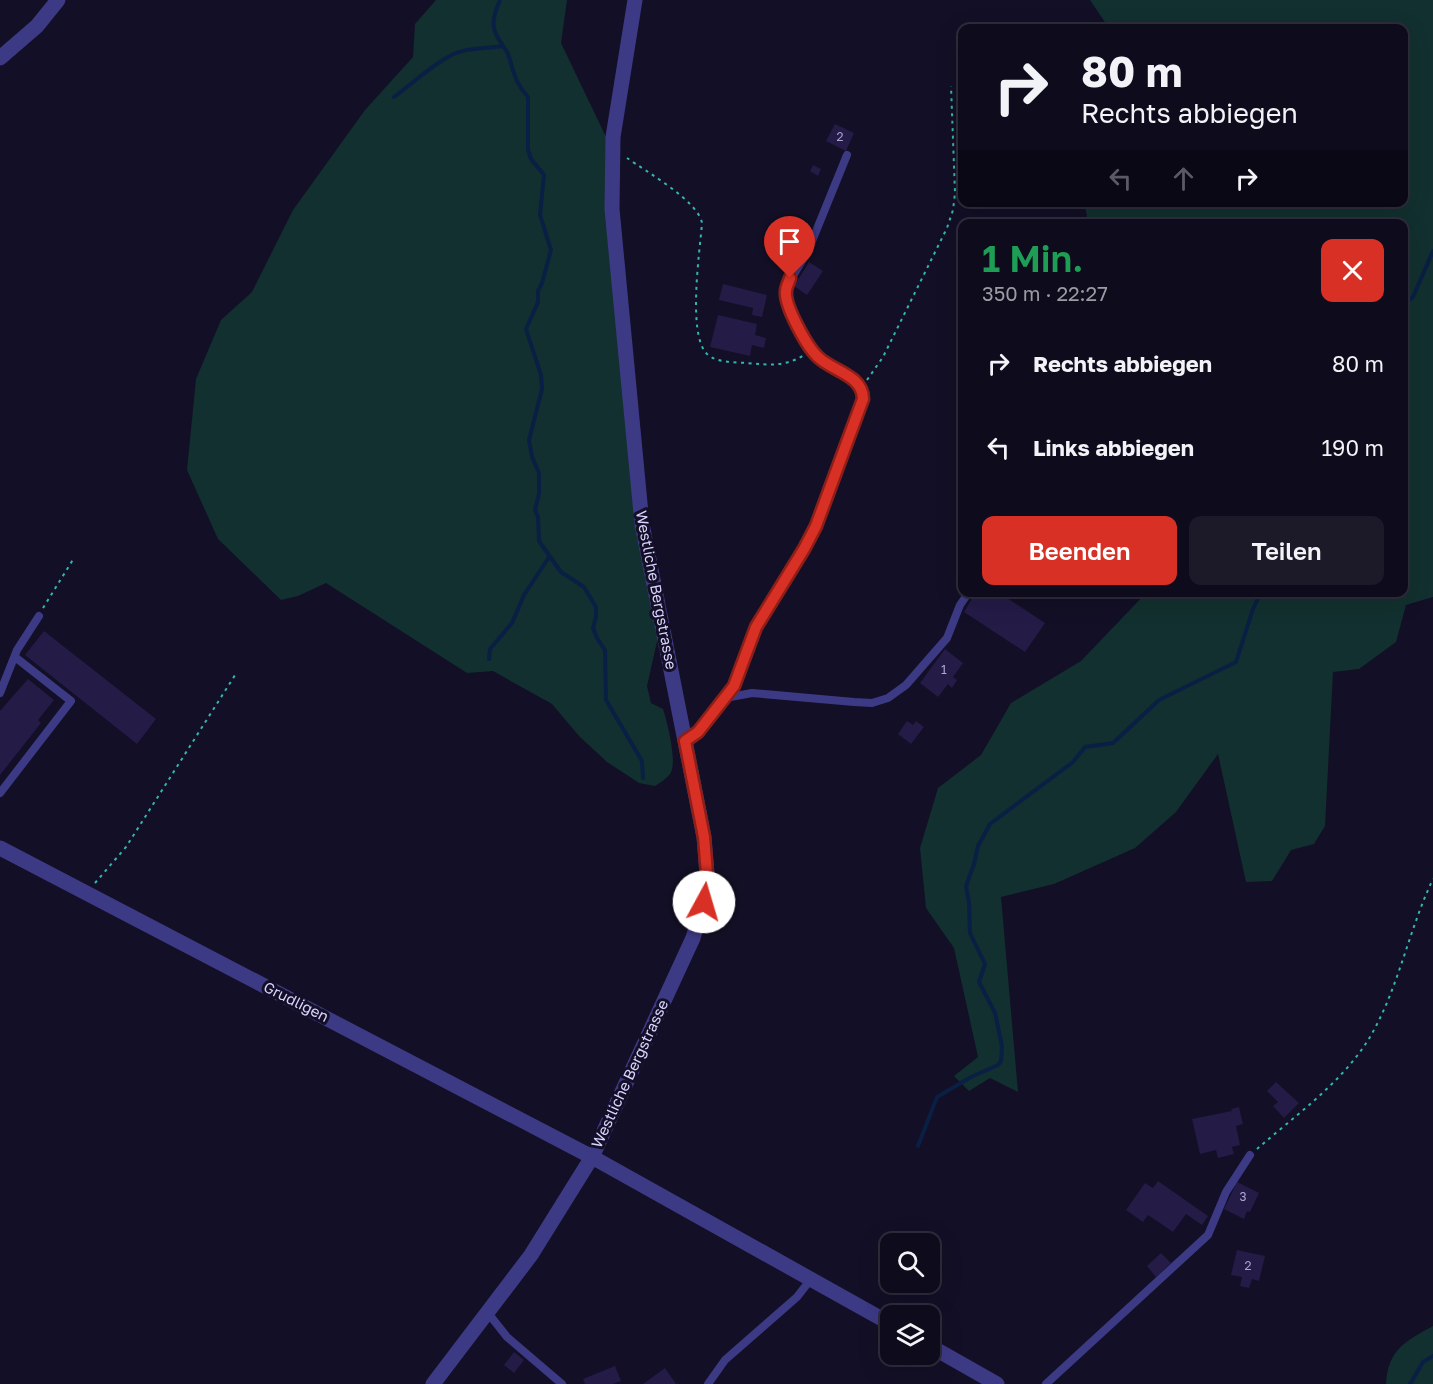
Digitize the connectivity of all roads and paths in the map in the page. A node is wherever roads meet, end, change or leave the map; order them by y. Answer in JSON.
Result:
{"nodes":[{"id":1,"x":58,"y":0,"type":"edge"},
{"id":2,"x":635,"y":0,"type":"edge"},
{"id":3,"x":0,"y":58,"type":"edge"},
{"id":4,"x":951,"y":86,"type":"dead end"},
{"id":5,"x":612,"y":152,"type":"junction"},
{"id":6,"x":847,"y":155,"type":"dead end"},
{"id":7,"x":812,"y":350,"type":"junction"},
{"id":8,"x":860,"y":385,"type":"junction"},
{"id":9,"x":74,"y":558,"type":"dead end"},
{"id":10,"x":966,"y":597,"type":"edge"},
{"id":11,"x":39,"y":616,"type":"joint"},
{"id":12,"x":15,"y":657,"type":"junction"},
{"id":13,"x":237,"y":672,"type":"dead end"},
{"id":14,"x":0,"y":693,"type":"edge"},
{"id":15,"x":725,"y":698,"type":"junction"},
{"id":16,"x":685,"y":741,"type":"junction"},
{"id":17,"x":0,"y":793,"type":"edge"},
{"id":18,"x":0,"y":848,"type":"edge"},
{"id":19,"x":1433,"y":879,"type":"edge"},
{"id":20,"x":86,"y":893,"type":"junction"},
{"id":21,"x":1250,"y":1155,"type":"joint"},
{"id":22,"x":592,"y":1156,"type":"junction"},
{"id":23,"x":811,"y":1279,"type":"junction"},
{"id":24,"x":488,"y":1313,"type":"junction"},
{"id":25,"x":880,"y":1318,"type":"edge"},
{"id":26,"x":940,"y":1352,"type":"edge"},
{"id":27,"x":433,"y":1384,"type":"edge"},
{"id":28,"x":562,"y":1384,"type":"edge"},
{"id":29,"x":708,"y":1384,"type":"edge"},
{"id":30,"x":997,"y":1384,"type":"edge"},
{"id":31,"x":1046,"y":1384,"type":"edge"}],
"edges":[{"from":1,"to":3,"type":"street"},
{"from":2,"to":5,"type":"street","name":"Westliche Bergstrasse"},
{"from":4,"to":8,"type":"path"},
{"from":5,"to":7,"type":"path"},
{"from":5,"to":16,"type":"street","name":"Westliche Bergstrasse"},
{"from":6,"to":7,"type":"lane"},
{"from":7,"to":8,"type":"lane"},
{"from":8,"to":15,"type":"lane"},
{"from":9,"to":11,"type":"path"},
{"from":10,"to":15,"type":"lane"},
{"from":11,"to":12,"type":"lane"},
{"from":12,"to":14,"type":"lane"},
{"from":12,"to":17,"type":"lane"},
{"from":13,"to":20,"type":"path"},
{"from":15,"to":16,"type":"lane"},
{"from":16,"to":22,"type":"street","name":"Westliche Bergstrasse"},
{"from":18,"to":20,"type":"street","name":"Grudligen"},
{"from":19,"to":21,"type":"path"},
{"from":20,"to":22,"type":"street","name":"Grudligen"},
{"from":21,"to":31,"type":"lane"},
{"from":22,"to":23,"type":"street","name":"Grudligen"},
{"from":22,"to":24,"type":"street","name":"Westliche Bergstrasse"},
{"from":23,"to":25,"type":"street","name":"Grudligen"},
{"from":23,"to":29,"type":"lane"},
{"from":24,"to":27,"type":"street","name":"Westliche Bergstrasse"},
{"from":24,"to":28,"type":"lane"},
{"from":26,"to":30,"type":"street"}]}
